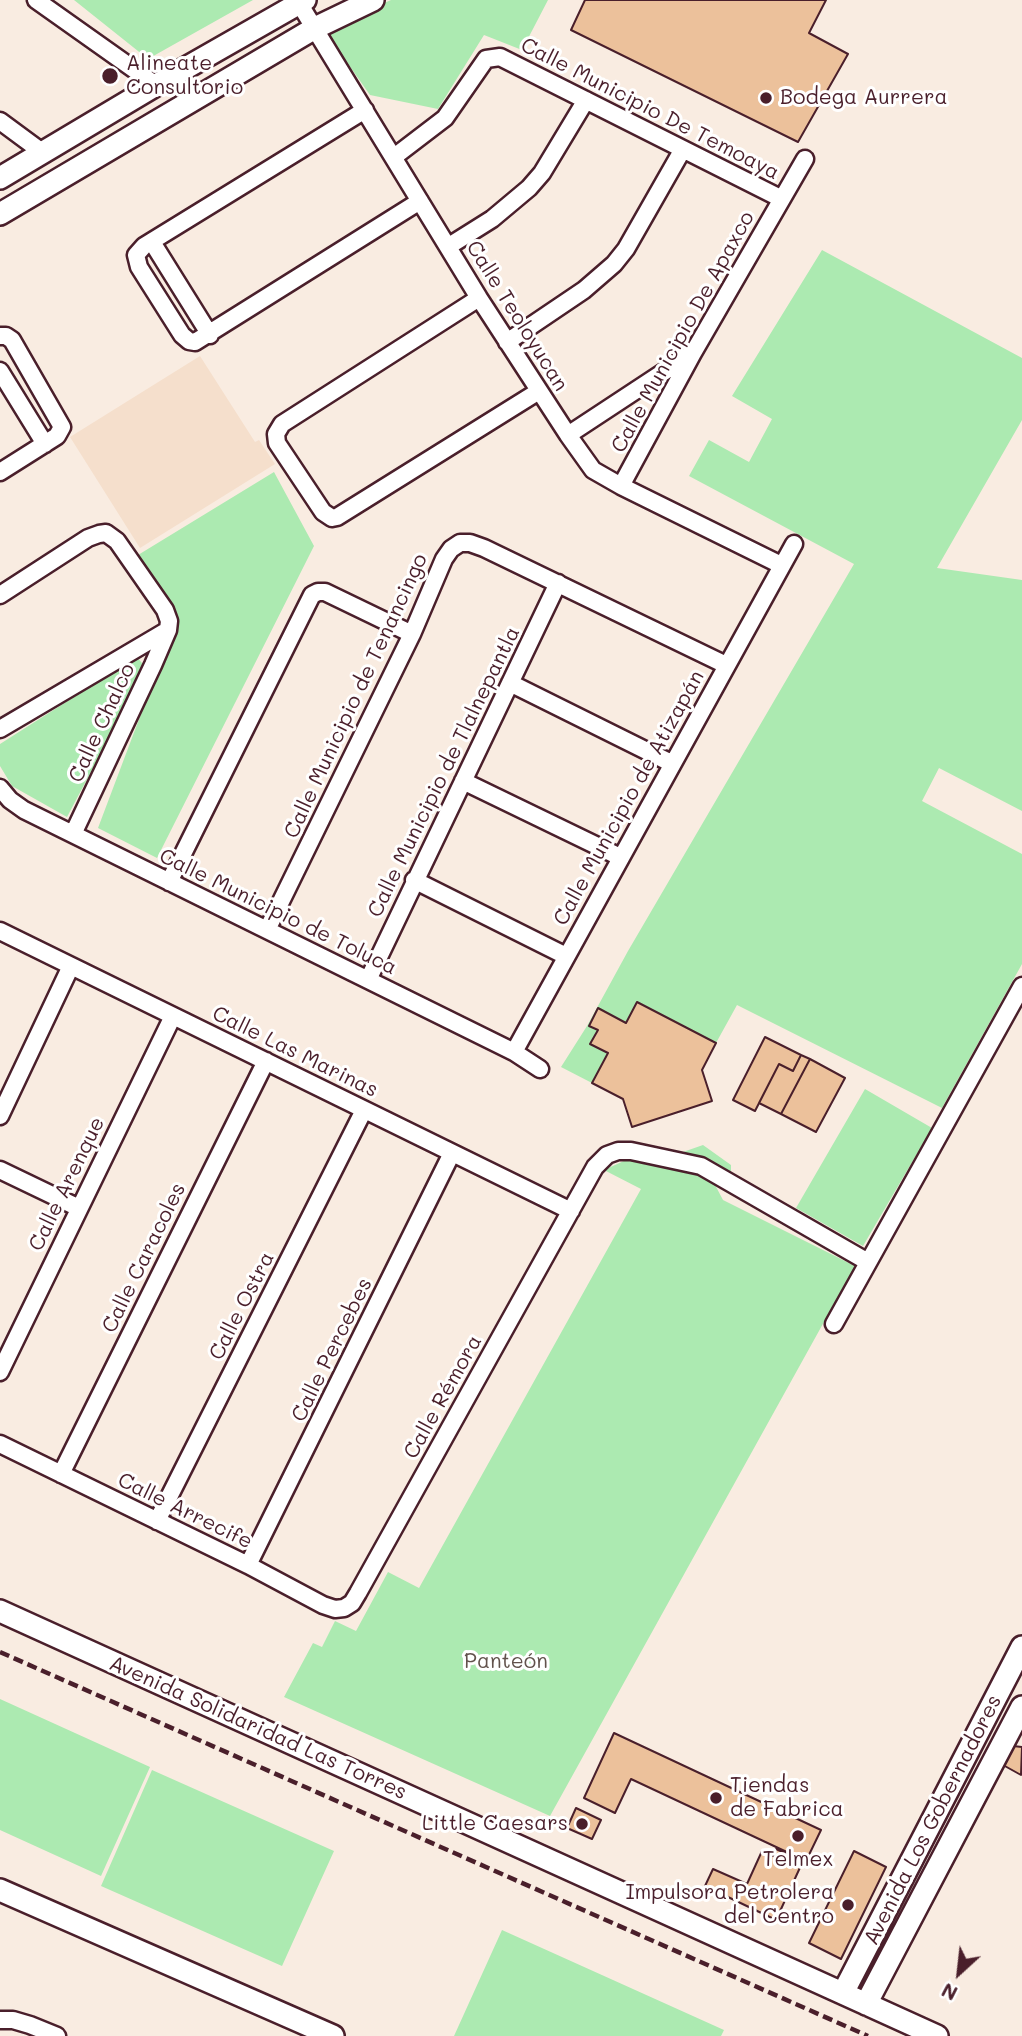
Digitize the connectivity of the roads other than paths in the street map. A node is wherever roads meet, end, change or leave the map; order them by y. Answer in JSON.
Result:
{"nodes":[{"id":1,"x":36,"y":0,"type":"edge"},
{"id":2,"x":373,"y":0,"type":"edge"},
{"id":3,"x":302,"y":1,"type":"edge"},
{"id":4,"x":315,"y":27,"type":"junction"},
{"id":5,"x":156,"y":85,"type":"junction"},
{"id":6,"x":586,"y":100,"type":"junction"},
{"id":7,"x":365,"y":110,"type":"junction"},
{"id":8,"x":0,"y":121,"type":"edge"},
{"id":9,"x":683,"y":149,"type":"junction"},
{"id":10,"x":42,"y":152,"type":"junction"},
{"id":11,"x":394,"y":157,"type":"junction"},
{"id":12,"x":805,"y":159,"type":"dead end"},
{"id":13,"x":0,"y":178,"type":"edge"},
{"id":14,"x":782,"y":199,"type":"junction"},
{"id":15,"x":420,"y":201,"type":"junction"},
{"id":16,"x":0,"y":214,"type":"edge"},
{"id":17,"x":152,"y":242,"type":"junction"},
{"id":18,"x":449,"y":246,"type":"junction"},
{"id":19,"x":479,"y":298,"type":"junction"},
{"id":20,"x":210,"y":335,"type":"junction"},
{"id":21,"x":0,"y":336,"type":"edge"},
{"id":22,"x":507,"y":342,"type":"junction"},
{"id":23,"x":694,"y":353,"type":"junction"},
{"id":24,"x":0,"y":371,"type":"edge"},
{"id":25,"x":539,"y":391,"type":"junction"},
{"id":26,"x":568,"y":435,"type":"junction"},
{"id":27,"x":45,"y":444,"type":"junction"},
{"id":28,"x":0,"y":472,"type":"edge"},
{"id":29,"x":621,"y":486,"type":"junction"},
{"id":30,"x":794,"y":544,"type":"dead end"},
{"id":31,"x":781,"y":565,"type":"junction"},
{"id":32,"x":558,"y":583,"type":"junction"},
{"id":33,"x":0,"y":595,"type":"edge"},
{"id":34,"x":168,"y":630,"type":"junction"},
{"id":35,"x":412,"y":634,"type":"junction"},
{"id":36,"x":726,"y":665,"type":"junction"},
{"id":37,"x":510,"y":682,"type":"junction"},
{"id":38,"x":0,"y":729,"type":"edge"},
{"id":39,"x":671,"y":763,"type":"junction"},
{"id":40,"x":463,"y":780,"type":"junction"},
{"id":41,"x":0,"y":788,"type":"edge"},
{"id":42,"x":73,"y":834,"type":"junction"},
{"id":43,"x":620,"y":858,"type":"junction"},
{"id":44,"x":414,"y":880,"type":"junction"},
{"id":45,"x":169,"y":882,"type":"junction"},
{"id":46,"x":267,"y":930,"type":"junction"},
{"id":47,"x":0,"y":931,"type":"edge"},
{"id":48,"x":566,"y":956,"type":"junction"},
{"id":49,"x":71,"y":966,"type":"junction"},
{"id":50,"x":368,"y":980,"type":"junction"},
{"id":51,"x":1022,"y":986,"type":"edge"},
{"id":52,"x":173,"y":1016,"type":"junction"},
{"id":53,"x":514,"y":1052,"type":"junction"},
{"id":54,"x":266,"y":1061,"type":"junction"},
{"id":55,"x":540,"y":1069,"type":"dead end"},
{"id":56,"x":364,"y":1110,"type":"junction"},
{"id":57,"x":0,"y":1116,"type":"edge"},
{"id":58,"x":452,"y":1153,"type":"junction"},
{"id":59,"x":0,"y":1170,"type":"edge"},
{"id":60,"x":79,"y":1208,"type":"junction"},
{"id":61,"x":571,"y":1211,"type":"junction"},
{"id":62,"x":868,"y":1262,"type":"junction"},
{"id":63,"x":834,"y":1324,"type":"dead end"},
{"id":64,"x":0,"y":1371,"type":"edge"},
{"id":65,"x":0,"y":1444,"type":"edge"},
{"id":66,"x":61,"y":1474,"type":"junction"},
{"id":67,"x":157,"y":1521,"type":"junction"},
{"id":68,"x":248,"y":1566,"type":"junction"},
{"id":69,"x":352,"y":1603,"type":"joint"},
{"id":70,"x":0,"y":1611,"type":"edge"},
{"id":71,"x":1022,"y":1647,"type":"edge"},
{"id":72,"x":1022,"y":1707,"type":"edge"},
{"id":73,"x":0,"y":1890,"type":"edge"},
{"id":74,"x":888,"y":1910,"type":"junction"},
{"id":75,"x":909,"y":1921,"type":"junction"},
{"id":76,"x":844,"y":1993,"type":"junction"},
{"id":77,"x":866,"y":2004,"type":"junction"},
{"id":78,"x":0,"y":2020,"type":"edge"},
{"id":79,"x":57,"y":2036,"type":"edge"},
{"id":80,"x":333,"y":2036,"type":"edge"},
{"id":81,"x":937,"y":2036,"type":"edge"}],
"edges":[{"from":1,"to":5,"type":"street"},
{"from":2,"to":4,"type":"street"},
{"from":3,"to":4,"type":"street","name":"Calle Teoloyucan"},
{"from":3,"to":5,"type":"street"},
{"from":4,"to":7,"type":"street","name":"Calle Teoloyucan"},
{"from":4,"to":16,"type":"street"},
{"from":5,"to":10,"type":"street"},
{"from":6,"to":9,"type":"street","name":"Calle Municipio De Temoaya"},
{"from":6,"to":11,"type":"street","name":"Calle Municipio De Temoaya"},
{"from":6,"to":18,"type":"street"},
{"from":7,"to":11,"type":"street","name":"Calle Teoloyucan"},
{"from":7,"to":17,"type":"street"},
{"from":8,"to":10,"type":"street"},
{"from":9,"to":14,"type":"street","name":"Calle Municipio De Temoaya"},
{"from":9,"to":22,"type":"street"},
{"from":10,"to":13,"type":"street"},
{"from":11,"to":15,"type":"street","name":"Calle Teoloyucan"},
{"from":12,"to":14,"type":"street","name":"Calle Municipio De Apaxco"},
{"from":14,"to":23,"type":"street","name":"Calle Municipio De Apaxco"},
{"from":15,"to":18,"type":"street","name":"Calle Teoloyucan"},
{"from":15,"to":20,"type":"street"},
{"from":17,"to":20,"type":"street"},
{"from":17,"to":20,"type":"street"},
{"from":18,"to":19,"type":"street","name":"Calle Teoloyucan"},
{"from":19,"to":22,"type":"street","name":"Calle Teoloyucan"},
{"from":19,"to":25,"type":"street"},
{"from":21,"to":27,"type":"street"},
{"from":22,"to":25,"type":"street","name":"Calle Teoloyucan"},
{"from":23,"to":26,"type":"street"},
{"from":23,"to":29,"type":"street","name":"Calle Municipio De Apaxco"},
{"from":24,"to":27,"type":"street"},
{"from":25,"to":26,"type":"street","name":"Calle Teoloyucan"},
{"from":26,"to":29,"type":"street","name":"Calle Teoloyucan"},
{"from":27,"to":28,"type":"street"},
{"from":29,"to":31,"type":"street","name":"Calle Teoloyucan"},
{"from":30,"to":31,"type":"street","name":"Calle Municipio de Atizapán"},
{"from":31,"to":36,"type":"street","name":"Calle Municipio de Atizapán"},
{"from":32,"to":35,"type":"street","name":"Calle Municipio de Tenancingo"},
{"from":32,"to":36,"type":"street"},
{"from":32,"to":37,"type":"street","name":"Calle Municipio de Tlalnepantla"},
{"from":33,"to":34,"type":"street"},
{"from":34,"to":38,"type":"street"},
{"from":34,"to":42,"type":"street","name":"Calle Chalco"},
{"from":35,"to":45,"type":"street"},
{"from":35,"to":46,"type":"street","name":"Calle Municipio de Tenancingo"},
{"from":36,"to":39,"type":"street","name":"Calle Municipio de Atizapán"},
{"from":37,"to":39,"type":"street"},
{"from":37,"to":40,"type":"street","name":"Calle Municipio de Tlalnepantla"},
{"from":39,"to":43,"type":"street","name":"Calle Municipio de Atizapán"},
{"from":40,"to":43,"type":"street"},
{"from":40,"to":44,"type":"street","name":"Calle Municipio de Tlalnepantla"},
{"from":41,"to":42,"type":"street","name":"Calle Municipio de Toluca"},
{"from":42,"to":45,"type":"street","name":"Calle Municipio de Toluca"},
{"from":43,"to":48,"type":"street","name":"Calle Municipio de Atizapán"},
{"from":44,"to":48,"type":"street"},
{"from":44,"to":50,"type":"street","name":"Calle Municipio de Tlalnepantla"},
{"from":45,"to":46,"type":"street","name":"Calle Municipio de Toluca"},
{"from":46,"to":50,"type":"street","name":"Calle Municipio de Toluca"},
{"from":47,"to":49,"type":"street","name":"Calle Las Marinas"},
{"from":48,"to":53,"type":"street","name":"Calle Municipio de Atizapán"},
{"from":49,"to":52,"type":"street","name":"Calle Las Marinas"},
{"from":49,"to":57,"type":"street"},
{"from":50,"to":53,"type":"street","name":"Calle Municipio de Toluca"},
{"from":51,"to":62,"type":"street"},
{"from":52,"to":54,"type":"street","name":"Calle Las Marinas"},
{"from":52,"to":60,"type":"street","name":"Calle Arenque"},
{"from":53,"to":55,"type":"street","name":"Calle Municipio de Toluca"},
{"from":54,"to":56,"type":"street","name":"Calle Las Marinas"},
{"from":54,"to":66,"type":"street","name":"Calle Caracoles"},
{"from":56,"to":58,"type":"street","name":"Calle Las Marinas"},
{"from":56,"to":67,"type":"street","name":"Calle Ostra"},
{"from":58,"to":61,"type":"street","name":"Calle Las Marinas"},
{"from":58,"to":68,"type":"street","name":"Calle Percebes"},
{"from":59,"to":60,"type":"street"},
{"from":60,"to":64,"type":"street","name":"Calle Arenque"},
{"from":61,"to":62,"type":"street","name":"Calle Rémora"},
{"from":61,"to":69,"type":"street","name":"Calle Rémora"},
{"from":62,"to":63,"type":"street"},
{"from":65,"to":66,"type":"street","name":"Calle Arrecife"},
{"from":66,"to":67,"type":"street","name":"Calle Arrecife"},
{"from":67,"to":68,"type":"street","name":"Calle Arrecife"},
{"from":68,"to":69,"type":"street","name":"Calle Arrecife"},
{"from":70,"to":76,"type":"street","name":"Avenida Solidaridad Las Torres"},
{"from":71,"to":74,"type":"street","name":"Avenida Los Gobernadores"},
{"from":72,"to":75,"type":"street","name":"Avenida Los Gobernadores"},
{"from":73,"to":80,"type":"street"},
{"from":74,"to":75,"type":"street"},
{"from":74,"to":76,"type":"street","name":"Avenida Los Gobernadores"},
{"from":75,"to":77,"type":"street","name":"Avenida Los Gobernadores"},
{"from":76,"to":77,"type":"street","name":"Avenida Solidaridad Las Torres"},
{"from":77,"to":81,"type":"street","name":"Avenida Solidaridad Las Torres"},
{"from":78,"to":79,"type":"street"}]}
